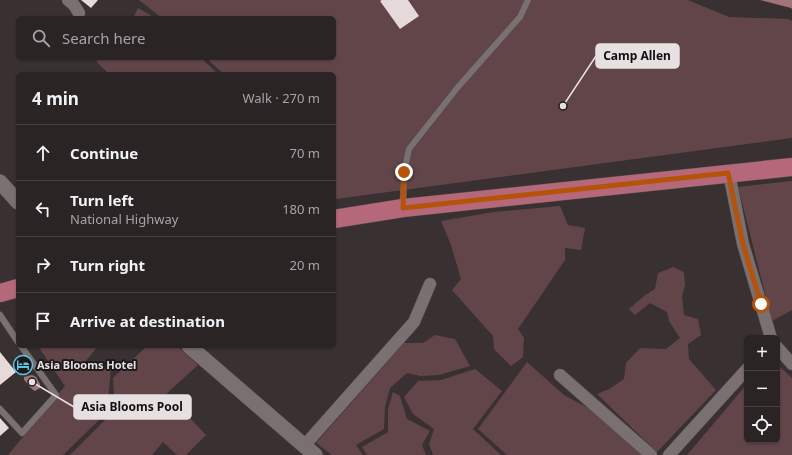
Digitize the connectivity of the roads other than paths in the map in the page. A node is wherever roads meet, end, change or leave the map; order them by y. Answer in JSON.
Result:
{"nodes":[{"id":1,"x":68,"y":0,"type":"edge"},
{"id":2,"x":528,"y":0,"type":"edge"},
{"id":3,"x":79,"y":13,"type":"dead end"},
{"id":4,"x":792,"y":167,"type":"edge"},
{"id":5,"x":728,"y":173,"type":"junction"},
{"id":6,"x":0,"y":182,"type":"edge"},
{"id":7,"x":16,"y":200,"type":"edge"},
{"id":8,"x":403,"y":208,"type":"junction"},
{"id":9,"x":336,"y":219,"type":"edge"},
{"id":10,"x":430,"y":284,"type":"dead end"},
{"id":11,"x":16,"y":289,"type":"edge"},
{"id":12,"x":0,"y":293,"type":"edge"},
{"id":13,"x":0,"y":315,"type":"edge"},
{"id":14,"x":770,"y":335,"type":"edge"},
{"id":15,"x":16,"y":339,"type":"edge"},
{"id":16,"x":22,"y":348,"type":"edge"},
{"id":17,"x":191,"y":348,"type":"edge"},
{"id":18,"x":780,"y":350,"type":"edge"},
{"id":19,"x":792,"y":364,"type":"edge"},
{"id":20,"x":745,"y":371,"type":"edge"},
{"id":21,"x":560,"y":375,"type":"dead end"},
{"id":22,"x":0,"y":410,"type":"edge"},
{"id":23,"x":310,"y":450,"type":"edge"},
{"id":24,"x":651,"y":455,"type":"edge"},
{"id":25,"x":669,"y":455,"type":"edge"}],
"edges":[{"from":1,"to":3,"type":"street"},
{"from":2,"to":8,"type":"lane"},
{"from":4,"to":5,"type":"main road"},
{"from":5,"to":8,"type":"main road"},
{"from":5,"to":14,"type":"street"},
{"from":6,"to":7,"type":"street"},
{"from":8,"to":9,"type":"main road"},
{"from":10,"to":23,"type":"street"},
{"from":11,"to":12,"type":"main road"},
{"from":13,"to":15,"type":"lane"},
{"from":16,"to":22,"type":"lane"},
{"from":17,"to":23,"type":"street"},
{"from":18,"to":19,"type":"street"},
{"from":20,"to":25,"type":"street"},
{"from":21,"to":24,"type":"street"}]}
